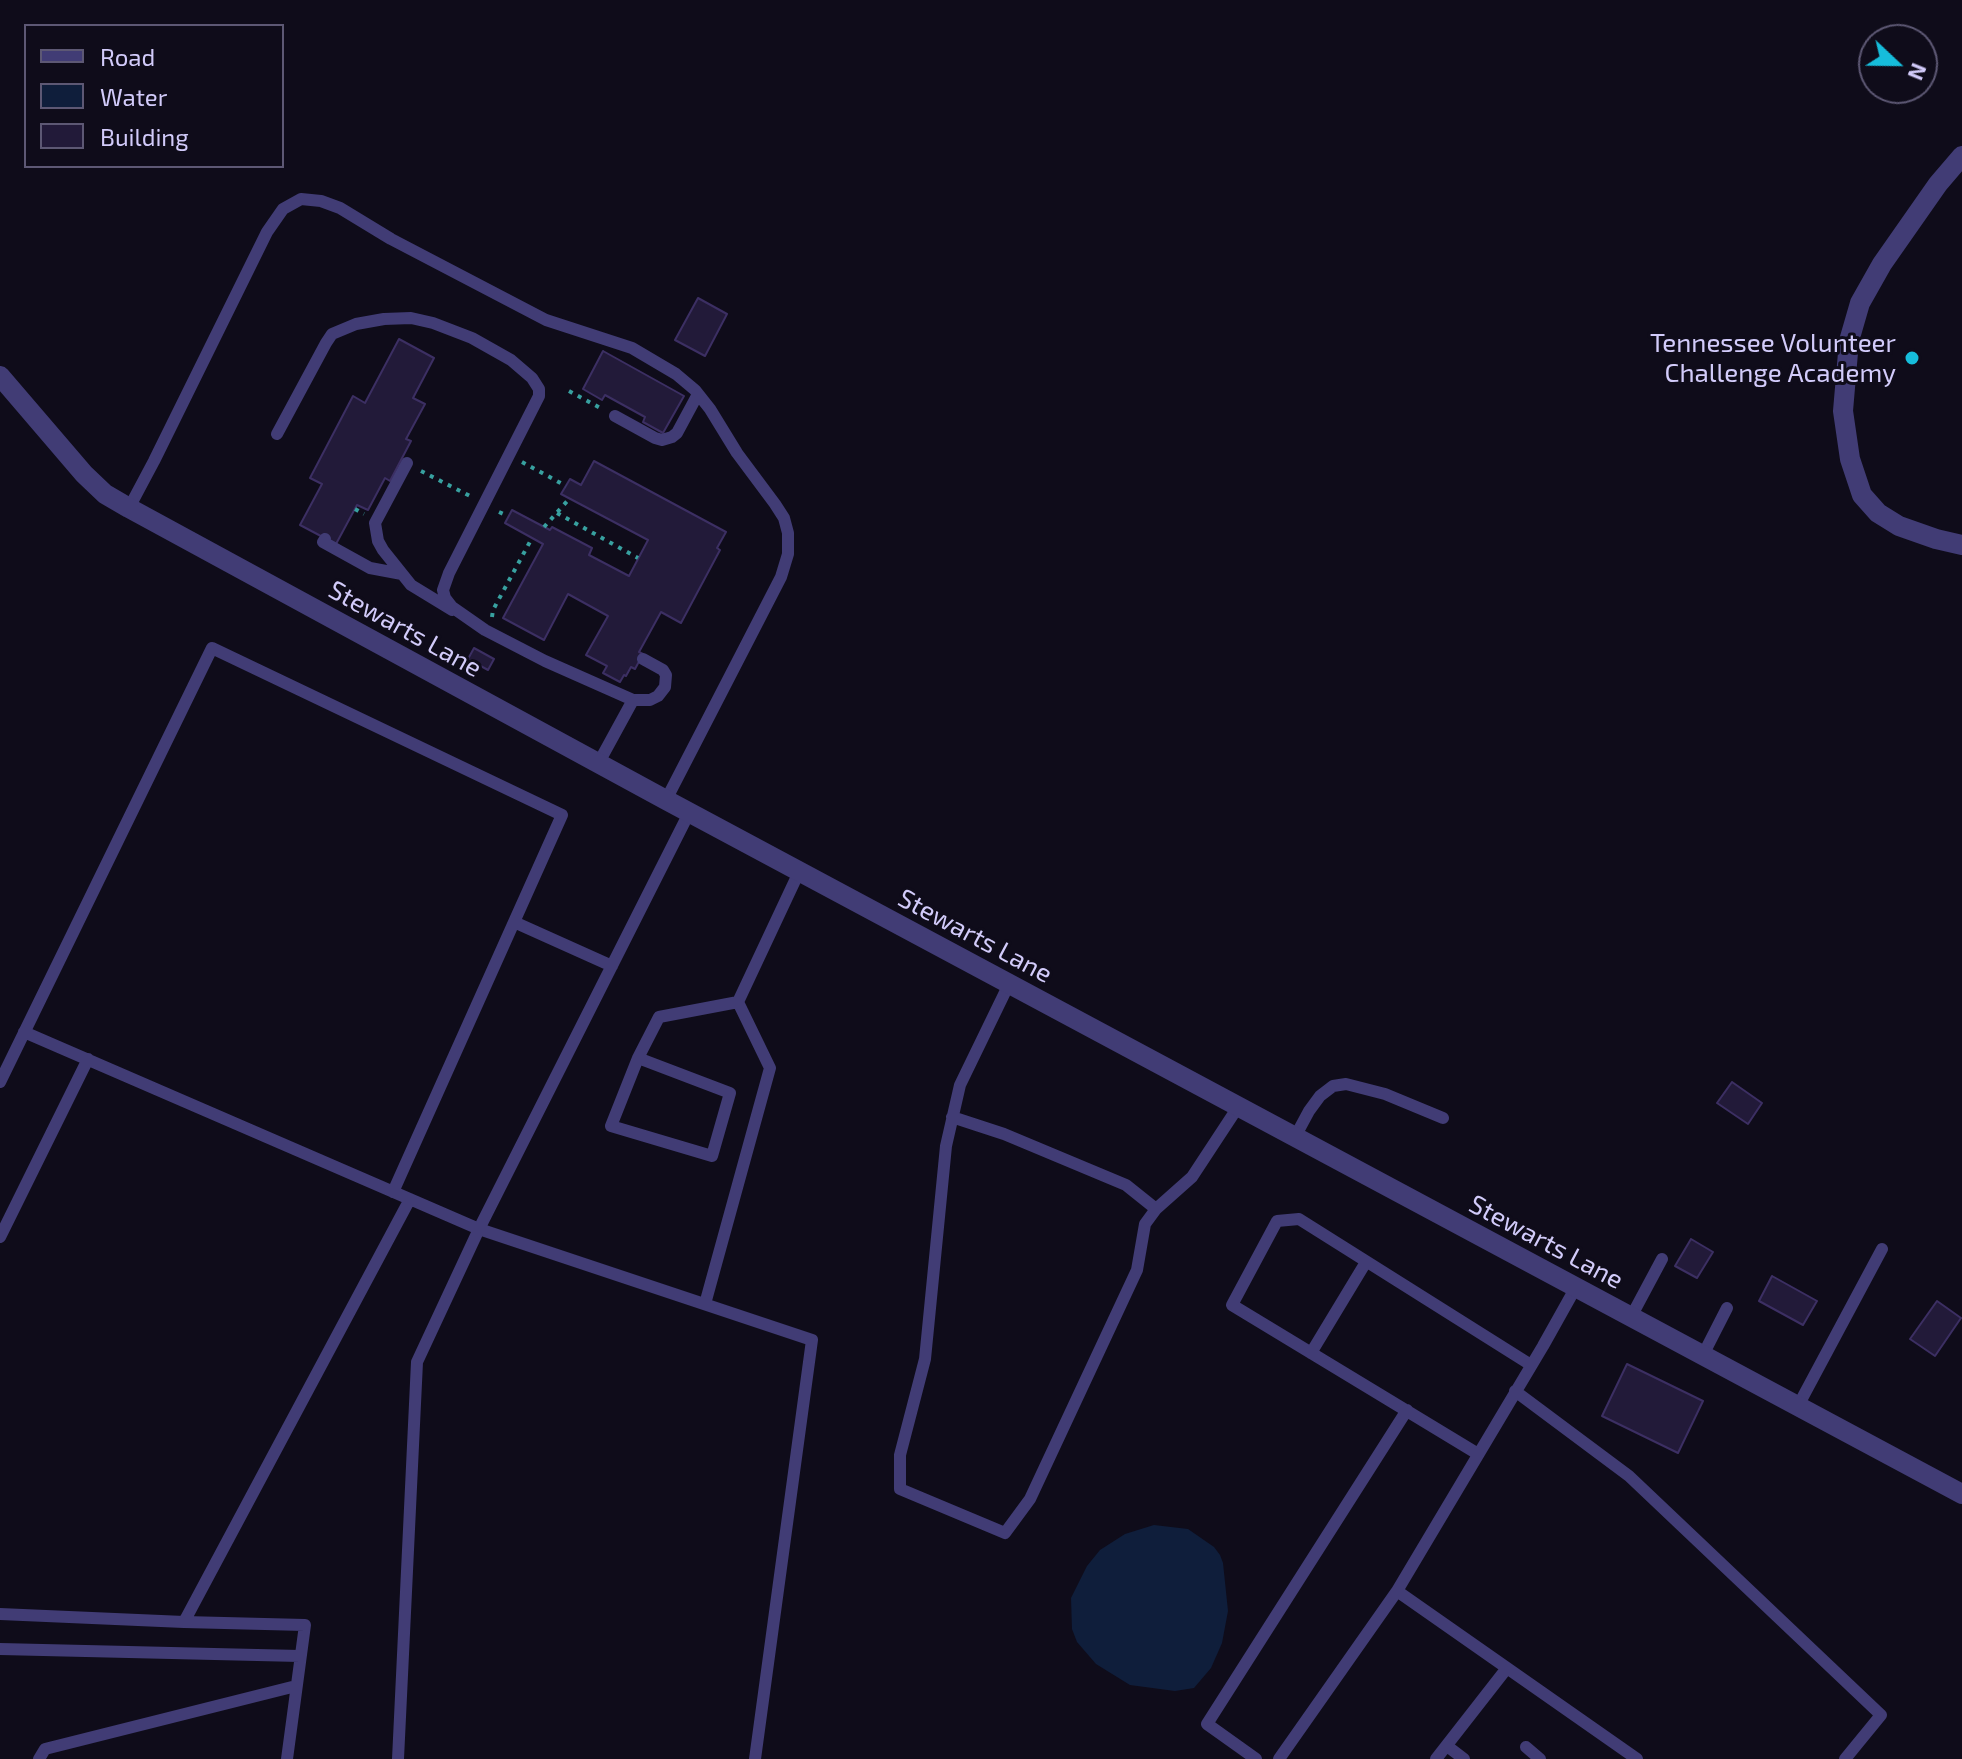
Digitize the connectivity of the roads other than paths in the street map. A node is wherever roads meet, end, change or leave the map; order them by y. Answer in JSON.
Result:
{"nodes":[{"id":1,"x":1962,"y":156,"type":"edge"},
{"id":2,"x":0,"y":376,"type":"edge"},
{"id":3,"x":698,"y":394,"type":"junction"},
{"id":4,"x":615,"y":416,"type":"road end"},
{"id":5,"x":277,"y":434,"type":"dead end"},
{"id":6,"x":407,"y":463,"type":"road end"},
{"id":7,"x":129,"y":508,"type":"junction"},
{"id":8,"x":325,"y":539,"type":"dead end"},
{"id":9,"x":1962,"y":545,"type":"edge"},
{"id":10,"x":402,"y":574,"type":"junction"},
{"id":11,"x":464,"y":616,"type":"junction"},
{"id":12,"x":643,"y":659,"type":"dead end"},
{"id":13,"x":633,"y":700,"type":"junction"},
{"id":14,"x":598,"y":764,"type":"junction"},
{"id":15,"x":666,"y":800,"type":"junction"},
{"id":16,"x":689,"y":813,"type":"junction"},
{"id":17,"x":799,"y":872,"type":"junction"},
{"id":18,"x":514,"y":922,"type":"junction"},
{"id":19,"x":612,"y":966,"type":"junction"},
{"id":20,"x":1009,"y":984,"type":"junction"},
{"id":21,"x":738,"y":1002,"type":"junction"},
{"id":22,"x":24,"y":1032,"type":"junction"},
{"id":23,"x":638,"y":1058,"type":"junction"},
{"id":24,"x":88,"y":1059,"type":"junction"},
{"id":25,"x":0,"y":1082,"type":"edge"},
{"id":26,"x":1238,"y":1107,"type":"junction"},
{"id":27,"x":952,"y":1117,"type":"junction"},
{"id":28,"x":1443,"y":1118,"type":"dead end"},
{"id":29,"x":1295,"y":1137,"type":"junction"},
{"id":30,"x":393,"y":1192,"type":"junction"},
{"id":31,"x":410,"y":1199,"type":"junction"},
{"id":32,"x":1156,"y":1209,"type":"junction"},
{"id":33,"x":479,"y":1229,"type":"junction"},
{"id":34,"x":0,"y":1237,"type":"edge"},
{"id":35,"x":1882,"y":1249,"type":"dead end"},
{"id":36,"x":1662,"y":1259,"type":"dead end"},
{"id":37,"x":1366,"y":1262,"type":"junction"},
{"id":38,"x":1576,"y":1287,"type":"junction"},
{"id":39,"x":705,"y":1304,"type":"junction"},
{"id":40,"x":1727,"y":1308,"type":"dead end"},
{"id":41,"x":1631,"y":1317,"type":"junction"},
{"id":42,"x":1311,"y":1353,"type":"junction"},
{"id":43,"x":1703,"y":1355,"type":"junction"},
{"id":44,"x":1531,"y":1365,"type":"junction"},
{"id":45,"x":1515,"y":1391,"type":"junction"},
{"id":46,"x":1798,"y":1406,"type":"junction"},
{"id":47,"x":1407,"y":1410,"type":"junction"},
{"id":48,"x":1478,"y":1454,"type":"junction"},
{"id":49,"x":1962,"y":1494,"type":"edge"},
{"id":50,"x":1397,"y":1591,"type":"junction"},
{"id":51,"x":0,"y":1614,"type":"edge"},
{"id":52,"x":184,"y":1622,"type":"junction"},
{"id":53,"x":0,"y":1649,"type":"edge"},
{"id":54,"x":300,"y":1656,"type":"junction"},
{"id":55,"x":1507,"y":1668,"type":"junction"},
{"id":56,"x":296,"y":1686,"type":"junction"},
{"id":57,"x":1447,"y":1746,"type":"junction"},
{"id":58,"x":1526,"y":1747,"type":"dead end"},
{"id":59,"x":1634,"y":1758,"type":"edge"},
{"id":60,"x":39,"y":1759,"type":"edge"},
{"id":61,"x":287,"y":1759,"type":"edge"},
{"id":62,"x":398,"y":1759,"type":"edge"},
{"id":63,"x":755,"y":1759,"type":"edge"},
{"id":64,"x":1256,"y":1759,"type":"edge"},
{"id":65,"x":1279,"y":1759,"type":"edge"},
{"id":66,"x":1436,"y":1759,"type":"edge"},
{"id":67,"x":1464,"y":1759,"type":"edge"},
{"id":68,"x":1540,"y":1759,"type":"edge"},
{"id":69,"x":1845,"y":1759,"type":"edge"}],
"edges":[{"from":1,"to":9,"type":"street"},
{"from":2,"to":7,"type":"street","name":"Stewarts Lane"},
{"from":3,"to":4,"type":"lane"},
{"from":3,"to":7,"type":"lane"},
{"from":3,"to":15,"type":"lane"},
{"from":5,"to":11,"type":"lane"},
{"from":6,"to":10,"type":"lane"},
{"from":7,"to":14,"type":"street","name":"Stewarts Lane"},
{"from":8,"to":10,"type":"lane"},
{"from":10,"to":11,"type":"lane"},
{"from":11,"to":13,"type":"lane"},
{"from":12,"to":13,"type":"lane"},
{"from":13,"to":14,"type":"lane"},
{"from":14,"to":15,"type":"street","name":"Stewarts Lane"},
{"from":15,"to":16,"type":"street","name":"Stewarts Lane"},
{"from":16,"to":17,"type":"street","name":"Stewarts Lane"},
{"from":16,"to":19,"type":"lane"},
{"from":17,"to":20,"type":"street","name":"Stewarts Lane"},
{"from":17,"to":21,"type":"lane"},
{"from":18,"to":19,"type":"lane"},
{"from":18,"to":22,"type":"lane"},
{"from":18,"to":30,"type":"lane"},
{"from":19,"to":33,"type":"lane"},
{"from":20,"to":26,"type":"street","name":"Stewarts Lane"},
{"from":20,"to":27,"type":"lane"},
{"from":21,"to":23,"type":"lane"},
{"from":21,"to":39,"type":"lane"},
{"from":22,"to":24,"type":"lane"},
{"from":22,"to":25,"type":"lane"},
{"from":23,"to":23,"type":"lane"},
{"from":24,"to":30,"type":"lane"},
{"from":24,"to":34,"type":"lane"},
{"from":26,"to":29,"type":"street","name":"Stewarts Lane"},
{"from":26,"to":32,"type":"lane"},
{"from":27,"to":32,"type":"lane"},
{"from":27,"to":32,"type":"lane"},
{"from":28,"to":29,"type":"lane"},
{"from":29,"to":38,"type":"street","name":"Stewarts Lane"},
{"from":30,"to":31,"type":"lane"},
{"from":31,"to":33,"type":"lane"},
{"from":31,"to":52,"type":"lane"},
{"from":33,"to":39,"type":"lane"},
{"from":33,"to":62,"type":"lane"},
{"from":35,"to":46,"type":"lane"},
{"from":36,"to":41,"type":"lane"},
{"from":37,"to":42,"type":"lane"},
{"from":37,"to":42,"type":"lane"},
{"from":37,"to":44,"type":"lane"},
{"from":38,"to":41,"type":"street","name":"Stewarts Lane"},
{"from":38,"to":44,"type":"lane"},
{"from":39,"to":63,"type":"lane"},
{"from":40,"to":43,"type":"lane"},
{"from":41,"to":43,"type":"street","name":"Stewarts Lane"},
{"from":42,"to":47,"type":"lane"},
{"from":43,"to":46,"type":"street","name":"Stewarts Lane"},
{"from":44,"to":45,"type":"lane"},
{"from":45,"to":48,"type":"lane"},
{"from":45,"to":69,"type":"lane"},
{"from":46,"to":49,"type":"street","name":"Stewarts Lane"},
{"from":47,"to":48,"type":"lane"},
{"from":47,"to":64,"type":"lane"},
{"from":48,"to":50,"type":"lane"},
{"from":50,"to":55,"type":"lane"},
{"from":50,"to":65,"type":"lane"},
{"from":51,"to":52,"type":"lane"},
{"from":52,"to":54,"type":"lane"},
{"from":53,"to":54,"type":"lane"},
{"from":54,"to":56,"type":"lane"},
{"from":55,"to":57,"type":"lane"},
{"from":55,"to":59,"type":"lane"},
{"from":56,"to":60,"type":"lane"},
{"from":56,"to":61,"type":"lane"},
{"from":57,"to":66,"type":"lane"},
{"from":57,"to":67,"type":"lane"},
{"from":58,"to":68,"type":"lane"}]}
